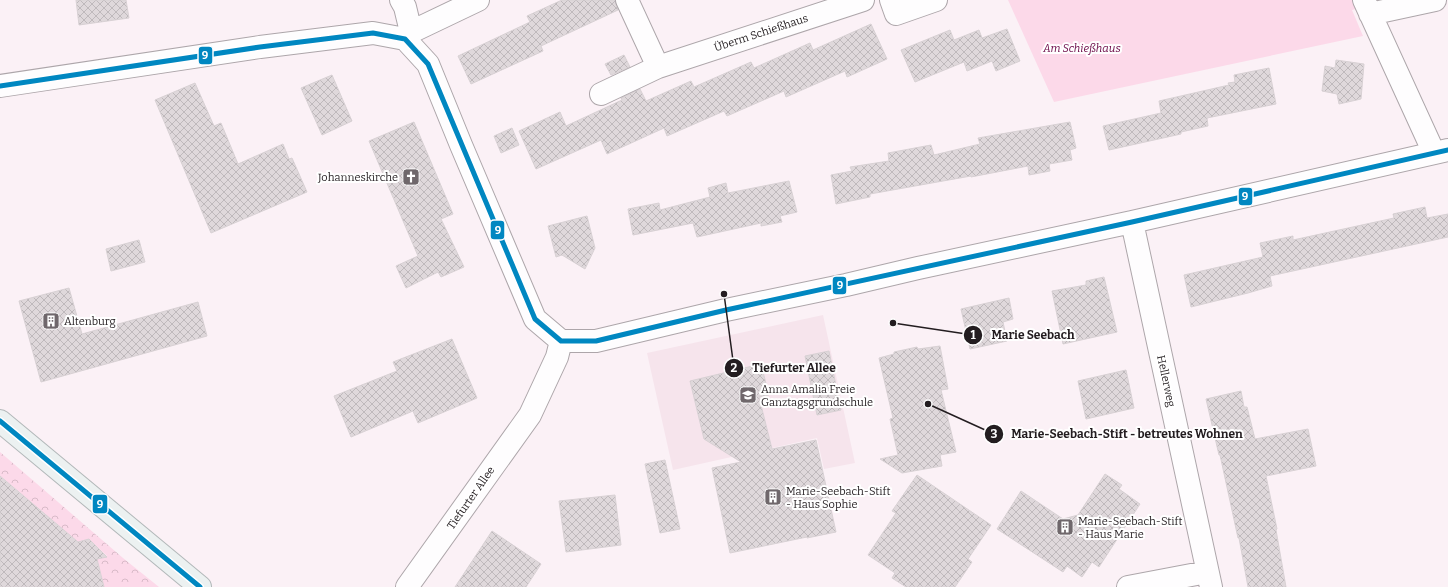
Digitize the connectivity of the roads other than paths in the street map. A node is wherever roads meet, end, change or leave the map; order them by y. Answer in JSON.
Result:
{"nodes":[{"id":1,"x":401,"y":0,"type":"edge"},
{"id":2,"x":478,"y":0,"type":"edge"},
{"id":3,"x":627,"y":0,"type":"edge"},
{"id":4,"x":863,"y":0,"type":"edge"},
{"id":5,"x":891,"y":0,"type":"edge"},
{"id":6,"x":936,"y":0,"type":"edge"},
{"id":7,"x":1435,"y":0,"type":"edge"},
{"id":8,"x":1367,"y":7,"type":"edge"},
{"id":9,"x":408,"y":35,"type":"junction"},
{"id":10,"x":658,"y":67,"type":"junction"},
{"id":11,"x":0,"y":86,"type":"edge"},
{"id":12,"x":601,"y":94,"type":"dead end"},
{"id":13,"x":1441,"y":152,"type":"edge"},
{"id":14,"x":1132,"y":222,"type":"junction"},
{"id":15,"x":561,"y":341,"type":"junction"},
{"id":16,"x":0,"y":421,"type":"edge"},
{"id":17,"x":1209,"y":579,"type":"edge"},
{"id":18,"x":200,"y":587,"type":"edge"},
{"id":19,"x":408,"y":587,"type":"edge"},
{"id":20,"x":1128,"y":587,"type":"edge"}],
"edges":[{"from":1,"to":9,"type":"street"},
{"from":2,"to":9,"type":"street"},
{"from":3,"to":10,"type":"street"},
{"from":4,"to":10,"type":"street","name":"Überm Schießhaus"},
{"from":5,"to":6,"type":"street"},
{"from":7,"to":8,"type":"street"},
{"from":8,"to":13,"type":"street"},
{"from":9,"to":11,"type":"street"},
{"from":9,"to":15,"type":"street"},
{"from":10,"to":12,"type":"street","name":"Überm Schießhaus"},
{"from":13,"to":14,"type":"street"},
{"from":14,"to":15,"type":"street"},
{"from":14,"to":17,"type":"street","name":"Hellerweg"},
{"from":15,"to":19,"type":"street","name":"Tiefurter Allee"},
{"from":16,"to":18,"type":"main road"},
{"from":17,"to":20,"type":"street"}]}
